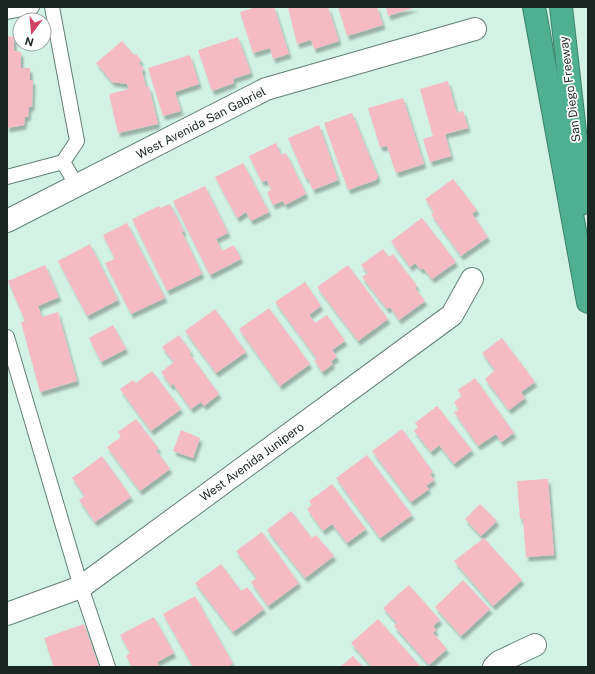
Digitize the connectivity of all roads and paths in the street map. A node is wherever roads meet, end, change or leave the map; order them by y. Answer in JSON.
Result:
{"nodes":[{"id":1,"x":32,"y":7,"type":"edge"},
{"id":2,"x":52,"y":7,"type":"edge"},
{"id":3,"x":534,"y":7,"type":"edge"},
{"id":4,"x":561,"y":7,"type":"edge"},
{"id":5,"x":7,"y":12,"type":"edge"},
{"id":6,"x":475,"y":29,"type":"dead end"},
{"id":7,"x":63,"y":162,"type":"junction"},
{"id":8,"x":7,"y":177,"type":"edge"},
{"id":9,"x":77,"y":186,"type":"junction"},
{"id":10,"x":7,"y":221,"type":"edge"},
{"id":11,"x":588,"y":243,"type":"edge"},
{"id":12,"x":472,"y":279,"type":"dead end"},
{"id":13,"x":588,"y":302,"type":"edge"},
{"id":14,"x":7,"y":337,"type":"edge"},
{"id":15,"x":81,"y":587,"type":"junction"},
{"id":16,"x":7,"y":614,"type":"edge"},
{"id":17,"x":535,"y":645,"type":"dead end"},
{"id":18,"x":108,"y":667,"type":"edge"},
{"id":19,"x":494,"y":667,"type":"edge"}],
"edges":[{"from":1,"to":5,"type":"lane"},
{"from":2,"to":7,"type":"lane"},
{"from":3,"to":13,"type":"highway"},
{"from":4,"to":11,"type":"highway","name":"San Diego Freeway"},
{"from":6,"to":9,"type":"street","name":"West Avenida San Gabriel"},
{"from":7,"to":8,"type":"lane"},
{"from":7,"to":9,"type":"lane"},
{"from":9,"to":10,"type":"street","name":"West Avenida San Gabriel"},
{"from":12,"to":15,"type":"street","name":"West Avenida Junipero"},
{"from":14,"to":15,"type":"lane"},
{"from":15,"to":16,"type":"street","name":"West Avenida Junipero"},
{"from":15,"to":18,"type":"lane"},
{"from":17,"to":19,"type":"street"}]}
